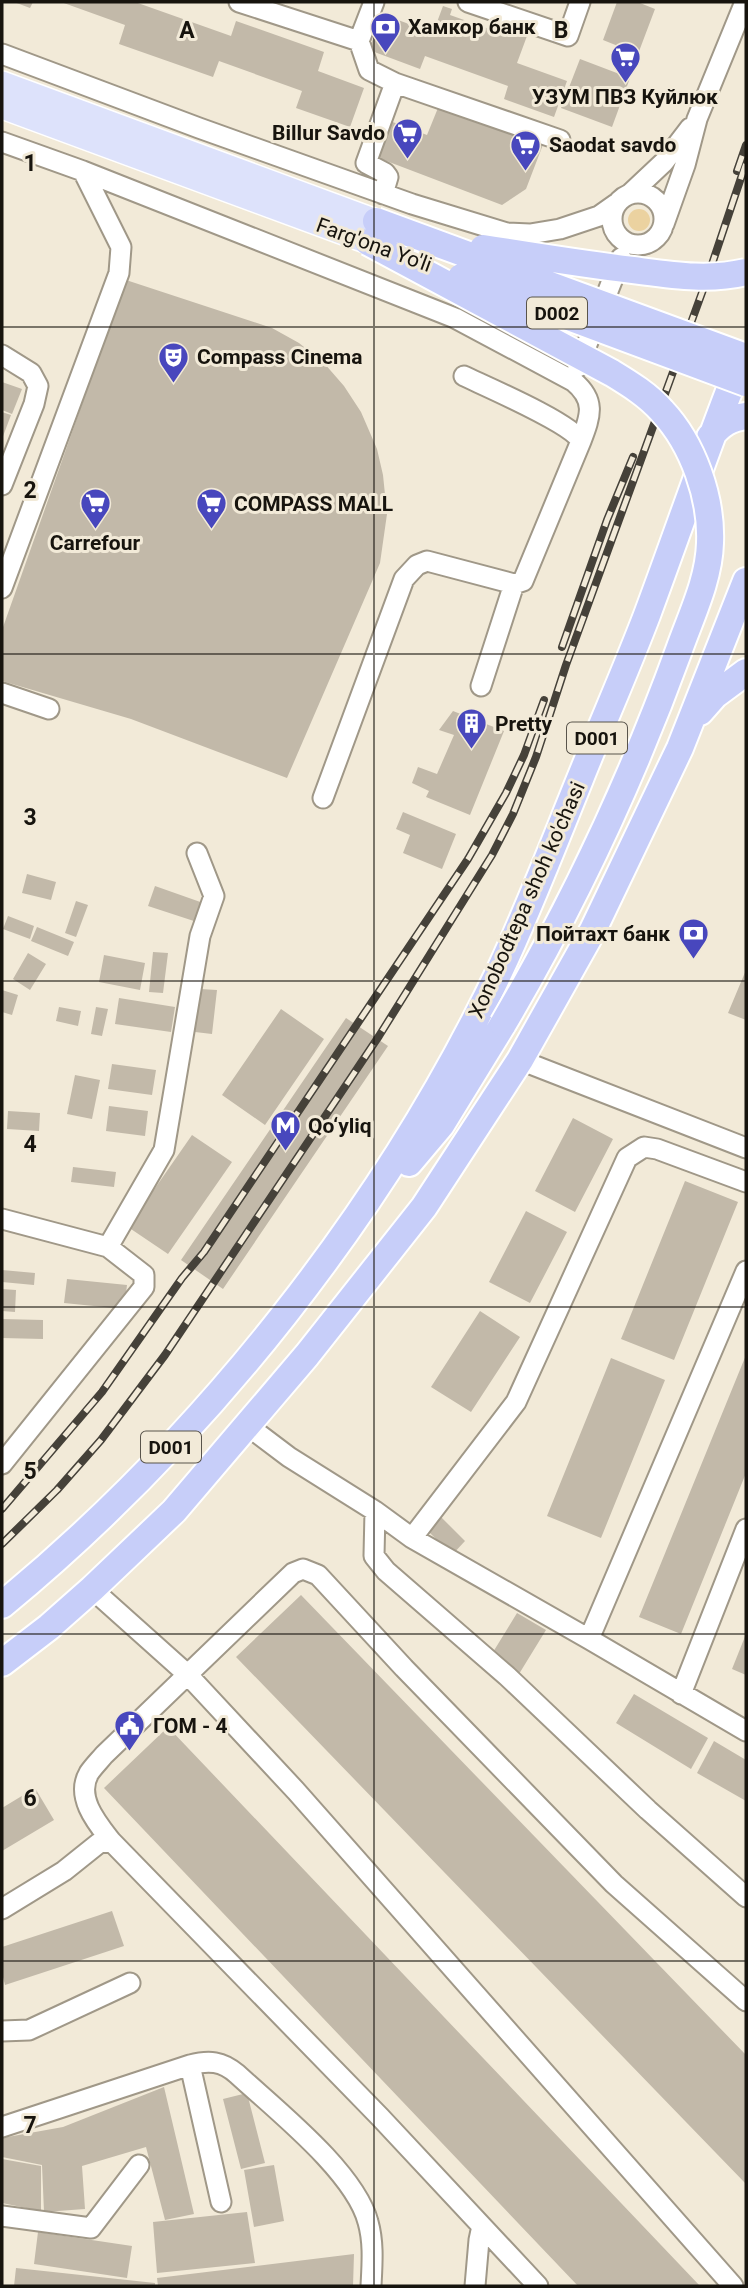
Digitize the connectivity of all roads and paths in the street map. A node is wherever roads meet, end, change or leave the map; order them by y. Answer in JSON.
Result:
{"nodes":[{"id":1,"x":239,"y":2,"type":"edge"},
{"id":2,"x":374,"y":2,"type":"edge"},
{"id":3,"x":468,"y":2,"type":"edge"},
{"id":4,"x":580,"y":2,"type":"edge"},
{"id":5,"x":745,"y":2,"type":"edge"},
{"id":6,"x":359,"y":41,"type":"junction"},
{"id":7,"x":2,"y":54,"type":"edge"},
{"id":8,"x":2,"y":83,"type":"edge"},
{"id":9,"x":395,"y":83,"type":"junction"},
{"id":10,"x":2,"y":107,"type":"edge"},
{"id":11,"x":697,"y":119,"type":"junction"},
{"id":12,"x":560,"y":140,"type":"dead end"},
{"id":13,"x":2,"y":142,"type":"edge"},
{"id":14,"x":83,"y":171,"type":"junction"},
{"id":15,"x":383,"y":194,"type":"junction"},
{"id":16,"x":623,"y":198,"type":"junction"},
{"id":17,"x":664,"y":223,"type":"junction"},
{"id":18,"x":485,"y":227,"type":"junction"},
{"id":19,"x":372,"y":232,"type":"junction"},
{"id":20,"x":627,"y":243,"type":"junction"},
{"id":21,"x":746,"y":272,"type":"edge"},
{"id":22,"x":456,"y":318,"type":"junction"},
{"id":23,"x":746,"y":348,"type":"edge"},
{"id":24,"x":2,"y":355,"type":"edge"},
{"id":25,"x":746,"y":357,"type":"edge"},
{"id":26,"x":464,"y":376,"type":"dead end"},
{"id":27,"x":573,"y":382,"type":"junction"},
{"id":28,"x":746,"y":383,"type":"edge"},
{"id":29,"x":746,"y":416,"type":"edge"},
{"id":30,"x":710,"y":437,"type":"junction"},
{"id":31,"x":581,"y":441,"type":"junction"},
{"id":32,"x":2,"y":485,"type":"edge"},
{"id":33,"x":746,"y":580,"type":"edge"},
{"id":34,"x":514,"y":584,"type":"junction"},
{"id":35,"x":2,"y":588,"type":"edge"},
{"id":36,"x":746,"y":672,"type":"edge"},
{"id":37,"x":481,"y":686,"type":"dead end"},
{"id":38,"x":2,"y":693,"type":"edge"},
{"id":39,"x":49,"y":709,"type":"dead end"},
{"id":40,"x":681,"y":748,"type":"junction"},
{"id":41,"x":323,"y":798,"type":"dead end"},
{"id":42,"x":197,"y":853,"type":"dead end"},
{"id":43,"x":520,"y":1060,"type":"junction"},
{"id":44,"x":746,"y":1148,"type":"edge"},
{"id":45,"x":746,"y":1182,"type":"edge"},
{"id":46,"x":2,"y":1219,"type":"edge"},
{"id":47,"x":108,"y":1247,"type":"junction"},
{"id":48,"x":319,"y":1268,"type":"junction"},
{"id":49,"x":746,"y":1271,"type":"edge"},
{"id":50,"x":248,"y":1426,"type":"junction"},
{"id":51,"x":2,"y":1464,"type":"edge"},
{"id":52,"x":375,"y":1511,"type":"junction"},
{"id":53,"x":746,"y":1529,"type":"edge"},
{"id":54,"x":412,"y":1538,"type":"junction"},
{"id":55,"x":92,"y":1589,"type":"junction"},
{"id":56,"x":2,"y":1605,"type":"edge"},
{"id":57,"x":589,"y":1639,"type":"junction"},
{"id":58,"x":2,"y":1663,"type":"edge"},
{"id":59,"x":187,"y":1674,"type":"junction"},
{"id":60,"x":681,"y":1694,"type":"junction"},
{"id":61,"x":746,"y":1731,"type":"edge"},
{"id":62,"x":111,"y":1841,"type":"junction"},
{"id":63,"x":746,"y":1897,"type":"edge"},
{"id":64,"x":2,"y":1909,"type":"edge"},
{"id":65,"x":130,"y":1983,"type":"dead end"},
{"id":66,"x":746,"y":2001,"type":"edge"},
{"id":67,"x":2,"y":2031,"type":"edge"},
{"id":68,"x":190,"y":2065,"type":"junction"},
{"id":69,"x":2,"y":2127,"type":"edge"},
{"id":70,"x":139,"y":2165,"type":"dead end"},
{"id":71,"x":221,"y":2203,"type":"dead end"},
{"id":72,"x":2,"y":2216,"type":"edge"},
{"id":73,"x":482,"y":2226,"type":"junction"},
{"id":74,"x":371,"y":2286,"type":"edge"},
{"id":75,"x":475,"y":2286,"type":"edge"},
{"id":76,"x":538,"y":2286,"type":"edge"},
{"id":77,"x":733,"y":2286,"type":"edge"}],
"edges":[{"from":1,"to":6,"type":"street"},
{"from":2,"to":6,"type":"street"},
{"from":3,"to":4,"type":"street"},
{"from":5,"to":11,"type":"street"},
{"from":6,"to":9,"type":"street"},
{"from":7,"to":15,"type":"street"},
{"from":8,"to":19,"type":"main road","name":"Farg'ona Yo'li"},
{"from":9,"to":12,"type":"street"},
{"from":9,"to":15,"type":"street"},
{"from":10,"to":19,"type":"main road","name":"Farg'ona Yo'li"},
{"from":11,"to":16,"type":"street"},
{"from":11,"to":17,"type":"street"},
{"from":13,"to":14,"type":"street"},
{"from":14,"to":22,"type":"street"},
{"from":14,"to":35,"type":"street"},
{"from":15,"to":18,"type":"street"},
{"from":16,"to":17,"type":"street"},
{"from":16,"to":18,"type":"street"},
{"from":16,"to":20,"type":"street"},
{"from":17,"to":20,"type":"street"},
{"from":18,"to":22,"type":"street"},
{"from":19,"to":21,"type":"highway","bridge":true},
{"from":19,"to":25,"type":"highway","name":"Farg'ona Yo'li","number":"D002","bridge":true},
{"from":19,"to":28,"type":"highway","name":"Farg'ona Yo'li","number":"D002","bridge":true},
{"from":19,"to":48,"type":"highway","bridge":true},
{"from":20,"to":27,"type":"street"},
{"from":22,"to":27,"type":"street"},
{"from":23,"to":30,"type":"highway","name":"Xonobodtepa shoh ko'chasi","number":"D001"},
{"from":24,"to":32,"type":"street"},
{"from":26,"to":31,"type":"street"},
{"from":27,"to":31,"type":"street"},
{"from":29,"to":30,"type":"highway"},
{"from":30,"to":48,"type":"highway","name":"Xonobodtepa shoh ko'chasi","number":"D001"},
{"from":31,"to":34,"type":"street"},
{"from":33,"to":40,"type":"highway","number":"D001"},
{"from":34,"to":37,"type":"street"},
{"from":34,"to":41,"type":"street"},
{"from":36,"to":40,"type":"highway"},
{"from":38,"to":39,"type":"street"},
{"from":40,"to":43,"type":"highway","number":"D001"},
{"from":42,"to":47,"type":"street"},
{"from":43,"to":44,"type":"street"},
{"from":43,"to":50,"type":"highway","number":"D001"},
{"from":45,"to":54,"type":"street"},
{"from":46,"to":47,"type":"street"},
{"from":47,"to":51,"type":"street"},
{"from":48,"to":56,"type":"highway","name":"Xonobodtepa shoh ko'chasi","number":"D001"},
{"from":49,"to":57,"type":"street"},
{"from":50,"to":52,"type":"street"},
{"from":50,"to":55,"type":"highway","number":"D001"},
{"from":52,"to":54,"type":"street"},
{"from":52,"to":63,"type":"street"},
{"from":53,"to":60,"type":"street"},
{"from":54,"to":57,"type":"street"},
{"from":55,"to":58,"type":"highway","number":"D001"},
{"from":55,"to":59,"type":"street"},
{"from":57,"to":60,"type":"street"},
{"from":59,"to":62,"type":"street"},
{"from":59,"to":66,"type":"street"},
{"from":59,"to":77,"type":"street"},
{"from":60,"to":61,"type":"street"},
{"from":62,"to":64,"type":"street"},
{"from":62,"to":73,"type":"street"},
{"from":65,"to":67,"type":"street"},
{"from":68,"to":69,"type":"street"},
{"from":68,"to":71,"type":"street"},
{"from":68,"to":74,"type":"street"},
{"from":70,"to":72,"type":"street"},
{"from":73,"to":75,"type":"street"},
{"from":73,"to":76,"type":"street"}]}
